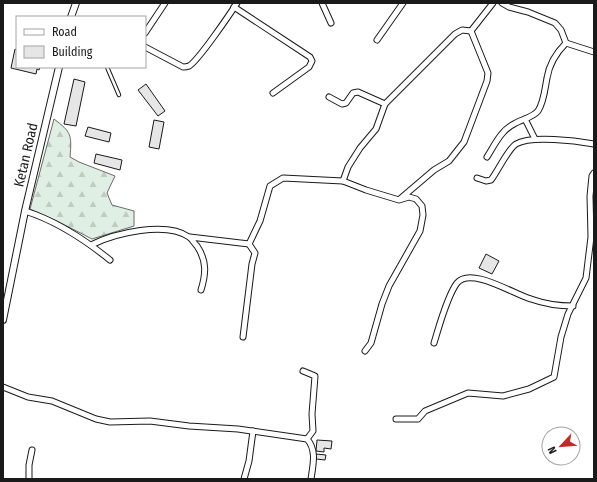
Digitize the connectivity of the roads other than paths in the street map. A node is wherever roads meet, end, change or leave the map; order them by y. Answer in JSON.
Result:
{"nodes":[{"id":1,"x":76,"y":3,"type":"edge"},
{"id":2,"x":165,"y":3,"type":"edge"},
{"id":3,"x":322,"y":3,"type":"edge"},
{"id":4,"x":403,"y":3,"type":"edge"},
{"id":5,"x":493,"y":3,"type":"edge"},
{"id":6,"x":502,"y":3,"type":"edge"},
{"id":7,"x":236,"y":5,"type":"edge"},
{"id":8,"x":71,"y":16,"type":"edge"},
{"id":9,"x":331,"y":23,"type":"dead end"},
{"id":10,"x":146,"y":31,"type":"edge"},
{"id":11,"x":471,"y":31,"type":"junction"},
{"id":12,"x":377,"y":40,"type":"dead end"},
{"id":13,"x":566,"y":43,"type":"junction"},
{"id":14,"x":146,"y":48,"type":"edge"},
{"id":15,"x":594,"y":52,"type":"edge"},
{"id":16,"x":59,"y":68,"type":"edge"},
{"id":17,"x":106,"y":68,"type":"edge"},
{"id":18,"x":273,"y":93,"type":"dead end"},
{"id":19,"x":119,"y":95,"type":"dead end"},
{"id":20,"x":329,"y":97,"type":"dead end"},
{"id":21,"x":385,"y":104,"type":"junction"},
{"id":22,"x":525,"y":119,"type":"junction"},
{"id":23,"x":535,"y":140,"type":"junction"},
{"id":24,"x":594,"y":144,"type":"edge"},
{"id":25,"x":487,"y":157,"type":"dead end"},
{"id":26,"x":594,"y":173,"type":"edge"},
{"id":27,"x":477,"y":178,"type":"dead end"},
{"id":28,"x":343,"y":181,"type":"junction"},
{"id":29,"x":399,"y":200,"type":"junction"},
{"id":30,"x":25,"y":211,"type":"junction"},
{"id":31,"x":190,"y":237,"type":"junction"},
{"id":32,"x":249,"y":244,"type":"junction"},
{"id":33,"x":91,"y":245,"type":"junction"},
{"id":34,"x":110,"y":260,"type":"dead end"},
{"id":35,"x":201,"y":290,"type":"dead end"},
{"id":36,"x":573,"y":306,"type":"junction"},
{"id":37,"x":3,"y":320,"type":"edge"},
{"id":38,"x":243,"y":337,"type":"dead end"},
{"id":39,"x":434,"y":343,"type":"dead end"},
{"id":40,"x":364,"y":351,"type":"dead end"},
{"id":41,"x":303,"y":371,"type":"dead end"},
{"id":42,"x":3,"y":387,"type":"edge"},
{"id":43,"x":396,"y":419,"type":"dead end"},
{"id":44,"x":253,"y":431,"type":"junction"},
{"id":45,"x":307,"y":438,"type":"junction"},
{"id":46,"x":32,"y":450,"type":"dead end"},
{"id":47,"x":29,"y":479,"type":"edge"},
{"id":48,"x":244,"y":479,"type":"edge"},
{"id":49,"x":311,"y":479,"type":"edge"}],
"edges":[{"from":1,"to":8,"type":"street"},
{"from":2,"to":10,"type":"street"},
{"from":3,"to":9,"type":"street"},
{"from":4,"to":12,"type":"street"},
{"from":5,"to":11,"type":"street"},
{"from":6,"to":13,"type":"street"},
{"from":7,"to":14,"type":"street"},
{"from":7,"to":18,"type":"street"},
{"from":11,"to":21,"type":"street"},
{"from":11,"to":29,"type":"street"},
{"from":13,"to":15,"type":"street"},
{"from":13,"to":22,"type":"street"},
{"from":16,"to":30,"type":"street","name":"Ketan Road"},
{"from":17,"to":19,"type":"lane"},
{"from":20,"to":21,"type":"street"},
{"from":21,"to":28,"type":"street"},
{"from":22,"to":23,"type":"street"},
{"from":22,"to":25,"type":"street"},
{"from":23,"to":24,"type":"street"},
{"from":23,"to":27,"type":"street"},
{"from":26,"to":36,"type":"street"},
{"from":28,"to":29,"type":"street"},
{"from":28,"to":32,"type":"street"},
{"from":29,"to":40,"type":"street"},
{"from":30,"to":33,"type":"street"},
{"from":30,"to":37,"type":"street","name":"Ketan Road"},
{"from":31,"to":32,"type":"street"},
{"from":31,"to":33,"type":"street"},
{"from":31,"to":35,"type":"street"},
{"from":32,"to":38,"type":"street"},
{"from":33,"to":34,"type":"street"},
{"from":36,"to":39,"type":"street"},
{"from":36,"to":43,"type":"street"},
{"from":41,"to":45,"type":"street"},
{"from":42,"to":44,"type":"street"},
{"from":44,"to":45,"type":"street"},
{"from":44,"to":48,"type":"street"},
{"from":45,"to":49,"type":"street"},
{"from":46,"to":47,"type":"street"}]}
